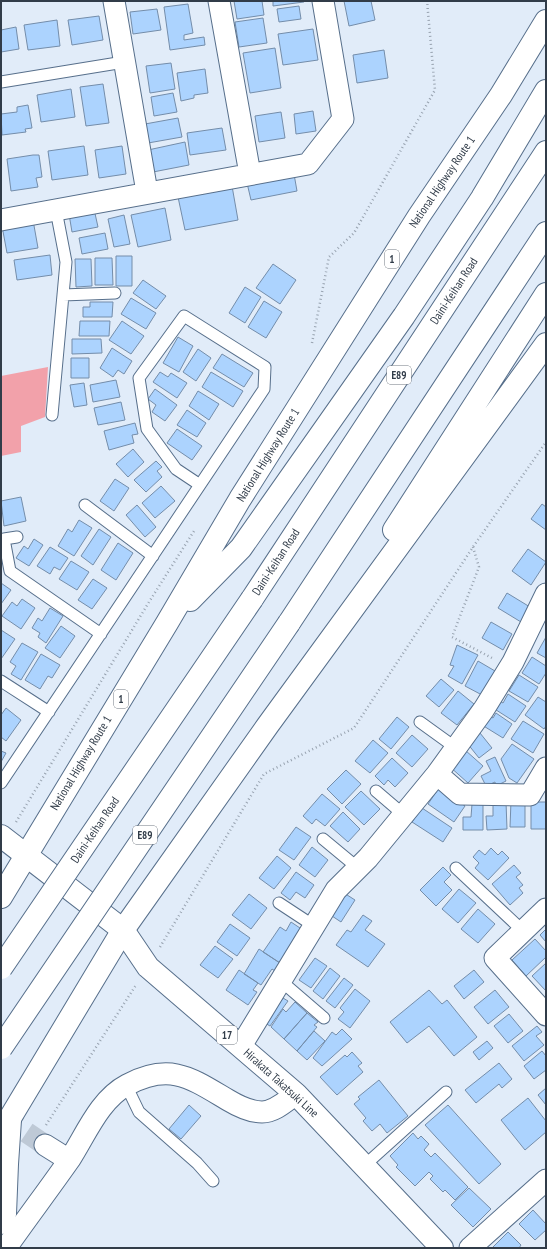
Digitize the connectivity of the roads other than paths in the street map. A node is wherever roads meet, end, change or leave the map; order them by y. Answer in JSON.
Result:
{"nodes":[{"id":1,"x":114,"y":1,"type":"edge"},
{"id":2,"x":219,"y":1,"type":"edge"},
{"id":3,"x":323,"y":1,"type":"edge"},
{"id":4,"x":546,"y":21,"type":"edge"},
{"id":5,"x":124,"y":62,"type":"junction"},
{"id":6,"x":1,"y":82,"type":"edge"},
{"id":7,"x":546,"y":91,"type":"edge"},
{"id":8,"x":546,"y":152,"type":"edge"},
{"id":9,"x":250,"y":174,"type":"junction"},
{"id":10,"x":147,"y":192,"type":"junction"},
{"id":11,"x":56,"y":210,"type":"junction"},
{"id":12,"x":1,"y":220,"type":"edge"},
{"id":13,"x":546,"y":233,"type":"edge"},
{"id":14,"x":114,"y":293,"type":"dead end"},
{"id":15,"x":546,"y":294,"type":"edge"},
{"id":16,"x":63,"y":295,"type":"junction"},
{"id":17,"x":546,"y":344,"type":"edge"},
{"id":18,"x":52,"y":415,"type":"dead end"},
{"id":19,"x":200,"y":486,"type":"junction"},
{"id":20,"x":85,"y":505,"type":"dead end"},
{"id":21,"x":17,"y":537,"type":"dead end"},
{"id":22,"x":153,"y":556,"type":"junction"},
{"id":23,"x":546,"y":594,"type":"edge"},
{"id":24,"x":167,"y":623,"type":"junction"},
{"id":25,"x":101,"y":634,"type":"junction"},
{"id":26,"x":1,"y":681,"type":"edge"},
{"id":27,"x":49,"y":712,"type":"junction"},
{"id":28,"x":420,"y":722,"type":"dead end"},
{"id":29,"x":268,"y":725,"type":"junction"},
{"id":30,"x":456,"y":748,"type":"junction"},
{"id":31,"x":546,"y":768,"type":"edge"},
{"id":32,"x":437,"y":774,"type":"junction"},
{"id":33,"x":1,"y":783,"type":"edge"},
{"id":34,"x":376,"y":791,"type":"dead end"},
{"id":35,"x":404,"y":815,"type":"junction"},
{"id":36,"x":1,"y":836,"type":"edge"},
{"id":37,"x":323,"y":839,"type":"dead end"},
{"id":38,"x":25,"y":855,"type":"junction"},
{"id":39,"x":358,"y":868,"type":"junction"},
{"id":40,"x":456,"y":868,"type":"dead end"},
{"id":41,"x":1,"y":897,"type":"edge"},
{"id":42,"x":279,"y":903,"type":"dead end"},
{"id":43,"x":546,"y":908,"type":"edge"},
{"id":44,"x":314,"y":926,"type":"junction"},
{"id":45,"x":123,"y":930,"type":"junction"},
{"id":46,"x":523,"y":931,"type":"junction"},
{"id":47,"x":1,"y":968,"type":"edge"},
{"id":48,"x":281,"y":980,"type":"junction"},
{"id":49,"x":546,"y":1015,"type":"edge"},
{"id":50,"x":324,"y":1018,"type":"dead end"},
{"id":51,"x":241,"y":1046,"type":"junction"},
{"id":52,"x":1,"y":1048,"type":"edge"},
{"id":53,"x":126,"y":1085,"type":"junction"},
{"id":54,"x":446,"y":1092,"type":"dead end"},
{"id":55,"x":296,"y":1094,"type":"junction"},
{"id":56,"x":6,"y":1126,"type":"edge"},
{"id":57,"x":43,"y":1138,"type":"tunnel mouth"},
{"id":58,"x":69,"y":1160,"type":"junction"},
{"id":59,"x":365,"y":1164,"type":"junction"},
{"id":60,"x":546,"y":1180,"type":"edge"},
{"id":61,"x":213,"y":1181,"type":"dead end"},
{"id":62,"x":1,"y":1223,"type":"edge"},
{"id":63,"x":6,"y":1248,"type":"edge"},
{"id":64,"x":442,"y":1248,"type":"edge"},
{"id":65,"x":470,"y":1248,"type":"edge"}],
"edges":[{"from":1,"to":5,"type":"street"},
{"from":2,"to":9,"type":"street"},
{"from":3,"to":9,"type":"street"},
{"from":4,"to":24,"type":"main road","name":"National Highway Route 1","number":"1"},
{"from":5,"to":6,"type":"lane"},
{"from":5,"to":10,"type":"street"},
{"from":7,"to":24,"type":"main road"},
{"from":8,"to":47,"type":"main road","name":"Daini-Keihan Road","number":"E89","bridge":true},
{"from":9,"to":10,"type":"street"},
{"from":10,"to":11,"type":"street"},
{"from":11,"to":12,"type":"street"},
{"from":11,"to":16,"type":"lane"},
{"from":13,"to":52,"type":"main road","number":"E89","bridge":true},
{"from":14,"to":16,"type":"lane"},
{"from":15,"to":29,"type":"main road"},
{"from":16,"to":18,"type":"lane"},
{"from":17,"to":29,"type":"main road"},
{"from":19,"to":19,"type":"lane"},
{"from":19,"to":22,"type":"lane"},
{"from":20,"to":22,"type":"lane"},
{"from":21,"to":25,"type":"lane"},
{"from":22,"to":25,"type":"lane"},
{"from":23,"to":30,"type":"street"},
{"from":24,"to":38,"type":"main road","name":"National Highway Route 1","number":"1"},
{"from":25,"to":27,"type":"lane"},
{"from":26,"to":27,"type":"lane"},
{"from":27,"to":33,"type":"lane"},
{"from":28,"to":30,"type":"lane"},
{"from":29,"to":45,"type":"main road"},
{"from":30,"to":32,"type":"street"},
{"from":31,"to":32,"type":"street"},
{"from":32,"to":35,"type":"street"},
{"from":34,"to":35,"type":"lane"},
{"from":35,"to":39,"type":"street"},
{"from":36,"to":38,"type":"main road","name":"Hirakata Takatsuki Line","number":"17"},
{"from":37,"to":39,"type":"lane"},
{"from":38,"to":41,"type":"main road","name":"National Highway Route 1","number":"1"},
{"from":38,"to":45,"type":"main road","name":"Hirakata Takatsuki Line","number":"17"},
{"from":39,"to":44,"type":"street"},
{"from":40,"to":46,"type":"lane"},
{"from":42,"to":44,"type":"lane"},
{"from":43,"to":46,"type":"street"},
{"from":44,"to":48,"type":"street"},
{"from":45,"to":51,"type":"main road","name":"Hirakata Takatsuki Line","number":"17"},
{"from":45,"to":56,"type":"main road"},
{"from":46,"to":49,"type":"street"},
{"from":48,"to":50,"type":"lane"},
{"from":48,"to":51,"type":"street"},
{"from":51,"to":55,"type":"main road","name":"Hirakata Takatsuki Line","number":"17"},
{"from":53,"to":55,"type":"street"},
{"from":53,"to":58,"type":"street"},
{"from":53,"to":61,"type":"lane"},
{"from":54,"to":59,"type":"lane"},
{"from":55,"to":59,"type":"main road","name":"Hirakata Takatsuki Line","number":"17"},
{"from":56,"to":62,"type":"main road"},
{"from":57,"to":58,"type":"street"},
{"from":58,"to":63,"type":"street"},
{"from":59,"to":64,"type":"main road","name":"Hirakata Takatsuki Line","number":"17"},
{"from":60,"to":65,"type":"street"}]}
